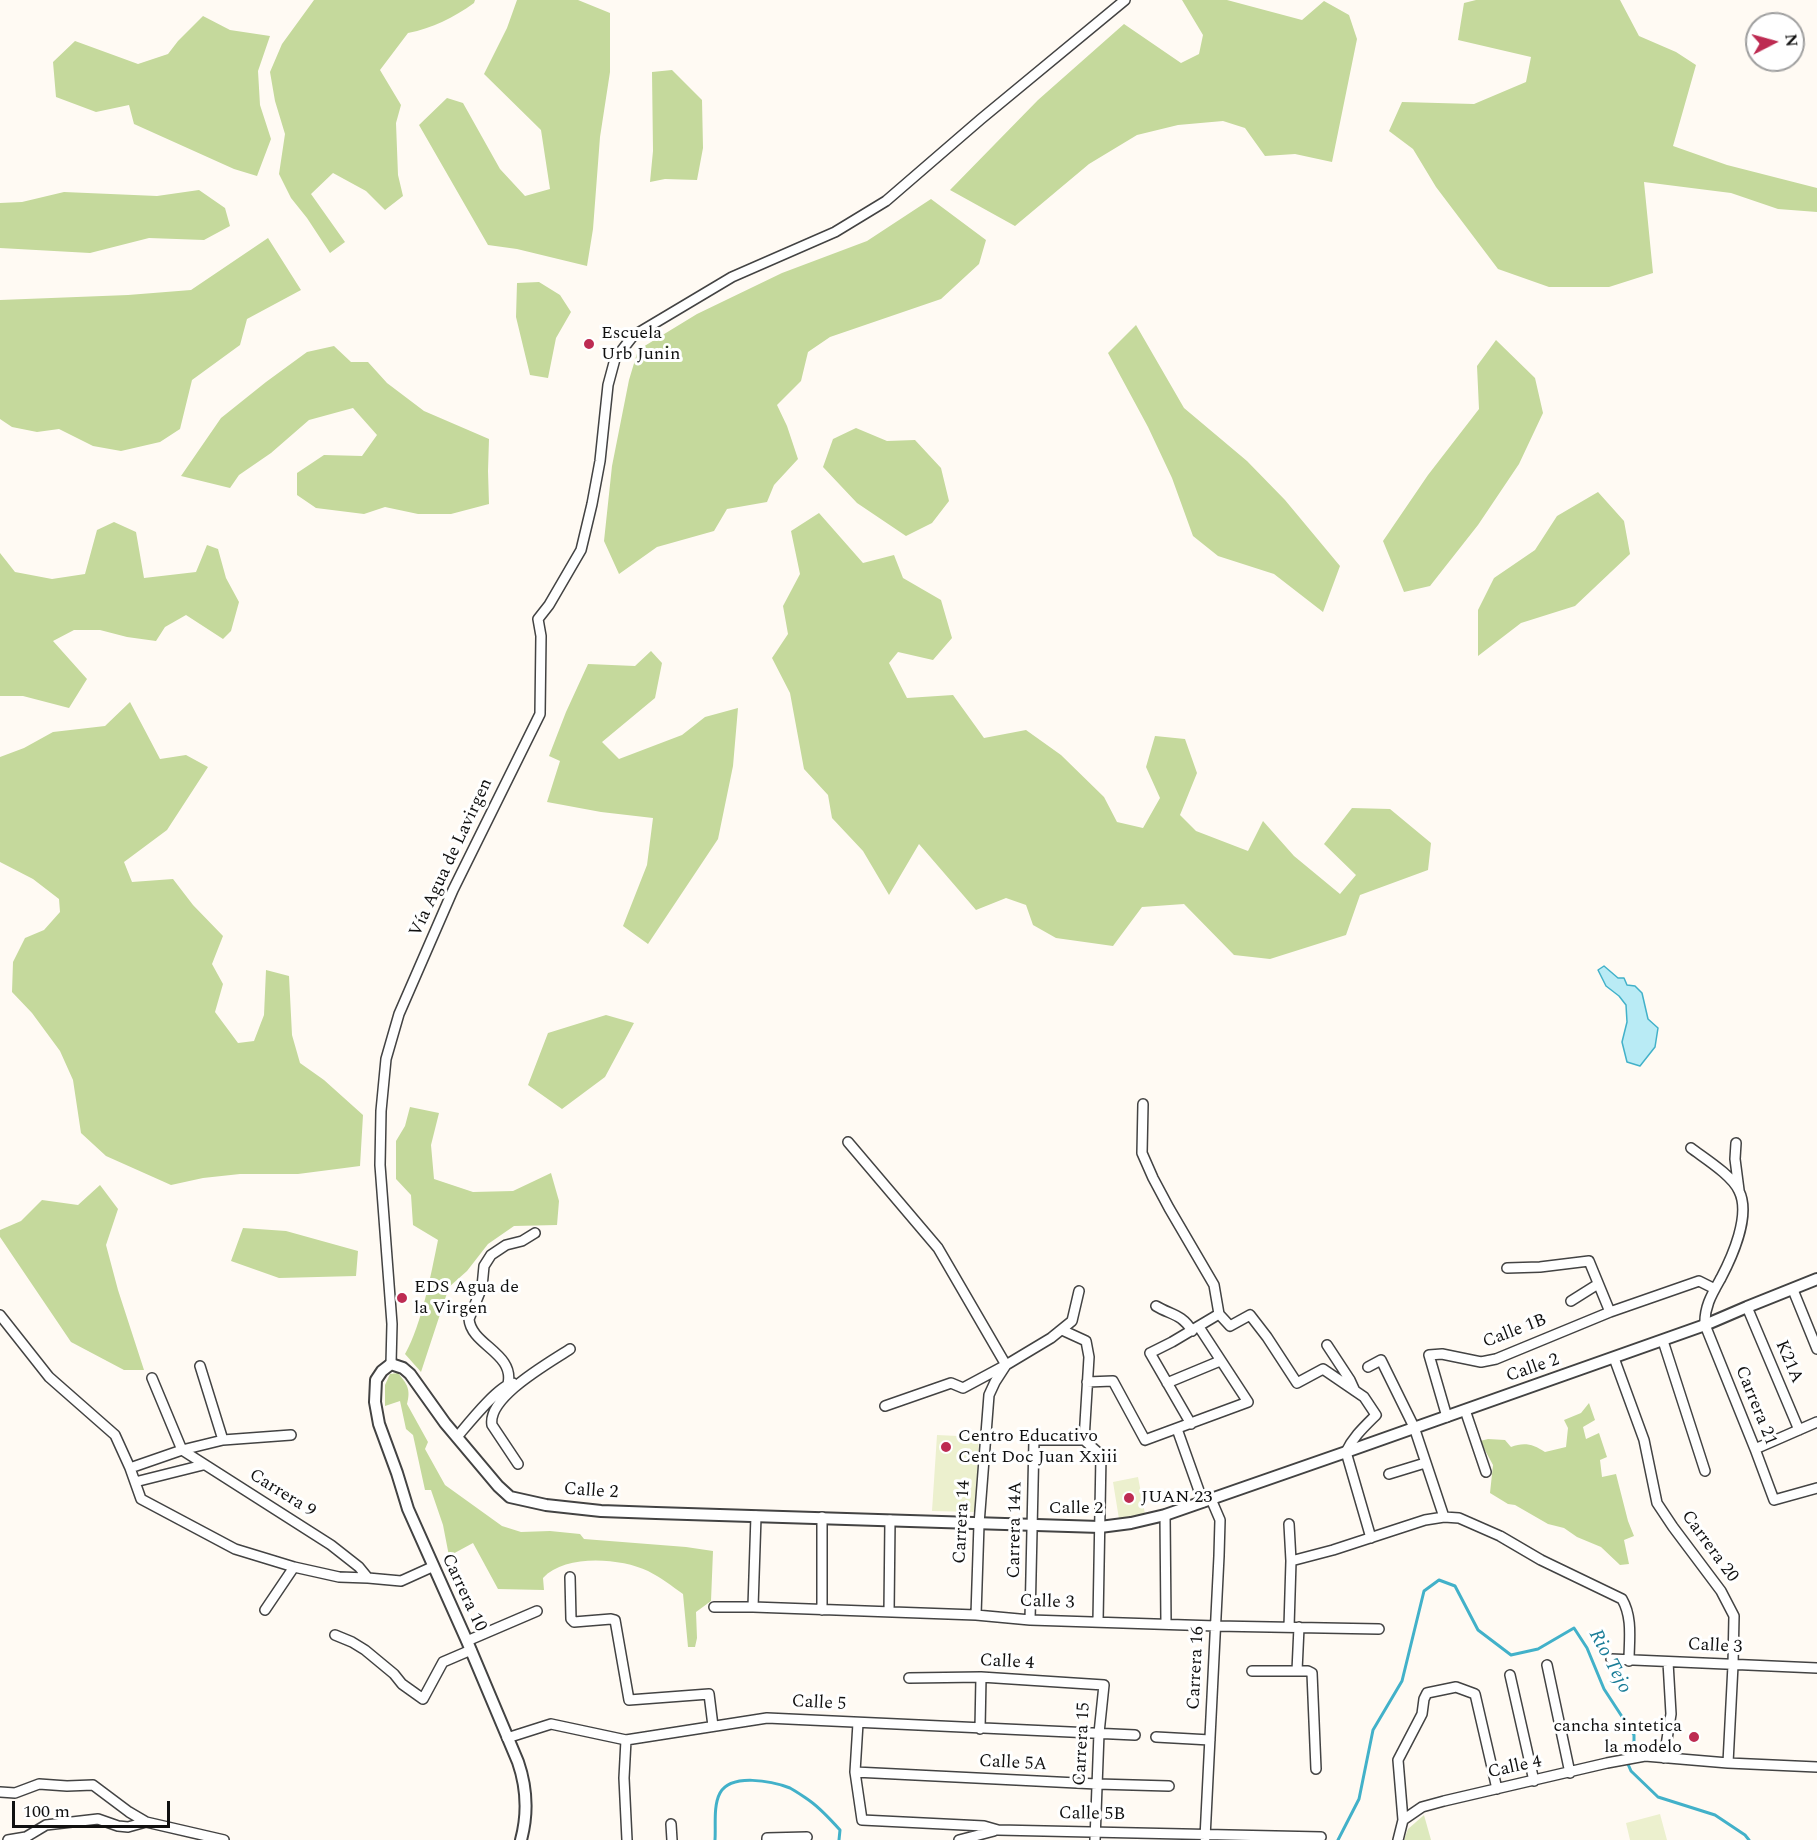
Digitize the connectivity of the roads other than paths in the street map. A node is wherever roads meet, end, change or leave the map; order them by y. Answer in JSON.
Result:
{"nodes":[{"id":1,"x":1125,"y":0,"type":"edge"},
{"id":2,"x":1143,"y":1104,"type":"dead end"},
{"id":3,"x":848,"y":1142,"type":"dead end"},
{"id":4,"x":1736,"y":1143,"type":"dead end"},
{"id":5,"x":1690,"y":1148,"type":"dead end"},
{"id":6,"x":1739,"y":1190,"type":"junction"},
{"id":7,"x":535,"y":1233,"type":"dead end"},
{"id":8,"x":1507,"y":1268,"type":"dead end"},
{"id":9,"x":1817,"y":1279,"type":"edge"},
{"id":10,"x":1598,"y":1284,"type":"junction"},
{"id":11,"x":1715,"y":1289,"type":"junction"},
{"id":12,"x":1793,"y":1290,"type":"junction"},
{"id":13,"x":1079,"y":1291,"type":"dead end"},
{"id":14,"x":1571,"y":1301,"type":"dead end"},
{"id":15,"x":1156,"y":1306,"type":"dead end"},
{"id":16,"x":1747,"y":1306,"type":"junction"},
{"id":17,"x":1610,"y":1312,"type":"junction"},
{"id":18,"x":1219,"y":1314,"type":"junction"},
{"id":19,"x":0,"y":1316,"type":"edge"},
{"id":20,"x":1705,"y":1325,"type":"junction"},
{"id":21,"x":1196,"y":1329,"type":"junction"},
{"id":22,"x":1062,"y":1330,"type":"junction"},
{"id":23,"x":1663,"y":1341,"type":"junction"},
{"id":24,"x":1327,"y":1345,"type":"dead end"},
{"id":25,"x":570,"y":1349,"type":"dead end"},
{"id":26,"x":1817,"y":1349,"type":"edge"},
{"id":27,"x":1614,"y":1358,"type":"junction"},
{"id":28,"x":1220,"y":1361,"type":"junction"},
{"id":29,"x":391,"y":1364,"type":"junction"},
{"id":30,"x":1006,"y":1365,"type":"junction"},
{"id":31,"x":200,"y":1366,"type":"dead end"},
{"id":32,"x":1368,"y":1367,"type":"dead end"},
{"id":33,"x":152,"y":1378,"type":"dead end"},
{"id":34,"x":521,"y":1382,"type":"junction"},
{"id":35,"x":1087,"y":1382,"type":"junction"},
{"id":36,"x":1167,"y":1383,"type":"junction"},
{"id":37,"x":508,"y":1384,"type":"junction"},
{"id":38,"x":1356,"y":1393,"type":"junction"},
{"id":39,"x":885,"y":1406,"type":"dead end"},
{"id":40,"x":1465,"y":1410,"type":"junction"},
{"id":41,"x":1447,"y":1417,"type":"junction"},
{"id":42,"x":1817,"y":1422,"type":"edge"},
{"id":43,"x":1191,"y":1424,"type":"junction"},
{"id":44,"x":1414,"y":1427,"type":"junction"},
{"id":45,"x":1177,"y":1430,"type":"junction"},
{"id":46,"x":1798,"y":1430,"type":"junction"},
{"id":47,"x":291,"y":1435,"type":"dead end"},
{"id":48,"x":457,"y":1437,"type":"junction"},
{"id":49,"x":223,"y":1440,"type":"junction"},
{"id":50,"x":1084,"y":1440,"type":"junction"},
{"id":51,"x":1755,"y":1449,"type":"junction"},
{"id":52,"x":182,"y":1450,"type":"junction"},
{"id":53,"x":1346,"y":1452,"type":"junction"},
{"id":54,"x":1425,"y":1463,"type":"junction"},
{"id":55,"x":518,"y":1464,"type":"dead end"},
{"id":56,"x":203,"y":1465,"type":"junction"},
{"id":57,"x":130,"y":1468,"type":"junction"},
{"id":58,"x":1705,"y":1471,"type":"dead end"},
{"id":59,"x":1486,"y":1472,"type":"dead end"},
{"id":60,"x":1389,"y":1474,"type":"dead end"},
{"id":61,"x":135,"y":1482,"type":"junction"},
{"id":62,"x":1817,"y":1488,"type":"edge"},
{"id":63,"x":1207,"y":1500,"type":"junction"},
{"id":64,"x":1165,"y":1515,"type":"junction"},
{"id":65,"x":756,"y":1516,"type":"junction"},
{"id":66,"x":822,"y":1517,"type":"junction"},
{"id":67,"x":1444,"y":1517,"type":"junction"},
{"id":68,"x":890,"y":1520,"type":"junction"},
{"id":69,"x":979,"y":1524,"type":"junction"},
{"id":70,"x":1289,"y":1524,"type":"dead end"},
{"id":71,"x":1033,"y":1525,"type":"junction"},
{"id":72,"x":1100,"y":1527,"type":"junction"},
{"id":73,"x":1371,"y":1538,"type":"junction"},
{"id":74,"x":1291,"y":1561,"type":"junction"},
{"id":75,"x":294,"y":1567,"type":"junction"},
{"id":76,"x":432,"y":1567,"type":"junction"},
{"id":77,"x":570,"y":1577,"type":"dead end"},
{"id":78,"x":368,"y":1578,"type":"junction"},
{"id":79,"x":714,"y":1607,"type":"dead end"},
{"id":80,"x":753,"y":1607,"type":"junction"},
{"id":81,"x":265,"y":1610,"type":"dead end"},
{"id":82,"x":822,"y":1610,"type":"junction"},
{"id":83,"x":537,"y":1611,"type":"dead end"},
{"id":84,"x":889,"y":1612,"type":"junction"},
{"id":85,"x":976,"y":1615,"type":"junction"},
{"id":86,"x":1030,"y":1620,"type":"junction"},
{"id":87,"x":1098,"y":1621,"type":"junction"},
{"id":88,"x":1166,"y":1623,"type":"junction"},
{"id":89,"x":1216,"y":1626,"type":"junction"},
{"id":90,"x":1288,"y":1627,"type":"junction"},
{"id":91,"x":1299,"y":1627,"type":"junction"},
{"id":92,"x":1378,"y":1629,"type":"dead end"},
{"id":93,"x":335,"y":1635,"type":"dead end"},
{"id":94,"x":469,"y":1646,"type":"junction"},
{"id":95,"x":1611,"y":1659,"type":"dead end"},
{"id":96,"x":1629,"y":1661,"type":"junction"},
{"id":97,"x":1668,"y":1662,"type":"junction"},
{"id":98,"x":1547,"y":1665,"type":"dead end"},
{"id":99,"x":1733,"y":1665,"type":"junction"},
{"id":100,"x":1817,"y":1668,"type":"edge"},
{"id":101,"x":1252,"y":1671,"type":"dead end"},
{"id":102,"x":1298,"y":1671,"type":"junction"},
{"id":103,"x":1510,"y":1675,"type":"dead end"},
{"id":104,"x":981,"y":1677,"type":"junction"},
{"id":105,"x":909,"y":1678,"type":"dead end"},
{"id":106,"x":1104,"y":1685,"type":"joint"},
{"id":107,"x":858,"y":1723,"type":"junction"},
{"id":108,"x":713,"y":1726,"type":"junction"},
{"id":109,"x":980,"y":1729,"type":"junction"},
{"id":110,"x":1099,"y":1733,"type":"junction"},
{"id":111,"x":1135,"y":1735,"type":"dead end"},
{"id":112,"x":1155,"y":1737,"type":"dead end"},
{"id":113,"x":507,"y":1738,"type":"junction"},
{"id":114,"x":626,"y":1740,"type":"junction"},
{"id":115,"x":1210,"y":1740,"type":"junction"},
{"id":116,"x":1664,"y":1758,"type":"junction"},
{"id":117,"x":1728,"y":1763,"type":"junction"},
{"id":118,"x":1817,"y":1767,"type":"edge"},
{"id":119,"x":1316,"y":1769,"type":"dead end"},
{"id":120,"x":855,"y":1772,"type":"junction"},
{"id":121,"x":1570,"y":1773,"type":"junction"},
{"id":122,"x":1534,"y":1781,"type":"junction"},
{"id":123,"x":1097,"y":1784,"type":"junction"},
{"id":124,"x":1169,"y":1786,"type":"dead end"},
{"id":125,"x":1497,"y":1789,"type":"junction"},
{"id":126,"x":0,"y":1792,"type":"edge"},
{"id":127,"x":1403,"y":1820,"type":"junction"},
{"id":128,"x":146,"y":1822,"type":"junction"},
{"id":129,"x":670,"y":1824,"type":"dead end"},
{"id":130,"x":998,"y":1830,"type":"junction"},
{"id":131,"x":201,"y":1836,"type":"junction"},
{"id":132,"x":1095,"y":1836,"type":"edge"},
{"id":133,"x":807,"y":1837,"type":"dead end"},
{"id":134,"x":1205,"y":1837,"type":"edge"},
{"id":135,"x":1321,"y":1837,"type":"dead end"},
{"id":136,"x":626,"y":1839,"type":"edge"},
{"id":137,"x":8,"y":1840,"type":"edge"},
{"id":138,"x":187,"y":1840,"type":"edge"},
{"id":139,"x":224,"y":1840,"type":"edge"},
{"id":140,"x":521,"y":1840,"type":"edge"},
{"id":141,"x":672,"y":1840,"type":"edge"},
{"id":142,"x":766,"y":1840,"type":"edge"},
{"id":143,"x":959,"y":1840,"type":"edge"},
{"id":144,"x":1398,"y":1840,"type":"edge"}],
"edges":[{"from":1,"to":29,"type":"street","name":"Vía Agua de Lavirgen"},
{"from":2,"to":18,"type":"street"},
{"from":3,"to":30,"type":"street"},
{"from":4,"to":6,"type":"street"},
{"from":5,"to":6,"type":"street"},
{"from":6,"to":11,"type":"street"},
{"from":7,"to":37,"type":"street"},
{"from":8,"to":10,"type":"street"},
{"from":9,"to":12,"type":"street","name":"Calle 2"},
{"from":10,"to":14,"type":"street"},
{"from":10,"to":17,"type":"street"},
{"from":11,"to":17,"type":"street"},
{"from":11,"to":20,"type":"street"},
{"from":12,"to":16,"type":"street","name":"Calle 2"},
{"from":12,"to":26,"type":"street"},
{"from":13,"to":22,"type":"street","name":"Carrera 14"},
{"from":15,"to":21,"type":"street"},
{"from":16,"to":20,"type":"street","name":"Calle 2"},
{"from":16,"to":46,"type":"street","name":"K21A"},
{"from":17,"to":41,"type":"street","name":"Calle 1B"},
{"from":18,"to":21,"type":"street"},
{"from":18,"to":38,"type":"street"},
{"from":19,"to":57,"type":"street"},
{"from":20,"to":23,"type":"street","name":"Calle 2"},
{"from":20,"to":51,"type":"street","name":"Carrera 21"},
{"from":21,"to":28,"type":"street"},
{"from":21,"to":36,"type":"street"},
{"from":22,"to":30,"type":"street","name":"Carrera 14"},
{"from":22,"to":35,"type":"street"},
{"from":23,"to":27,"type":"street","name":"Calle 2"},
{"from":23,"to":58,"type":"street"},
{"from":24,"to":38,"type":"street"},
{"from":25,"to":34,"type":"street"},
{"from":27,"to":40,"type":"street","name":"Calle 2"},
{"from":27,"to":99,"type":"street","name":"Carrera 20"},
{"from":28,"to":36,"type":"street"},
{"from":28,"to":43,"type":"street"},
{"from":29,"to":48,"type":"street","name":"Calle 2"},
{"from":29,"to":76,"type":"street","name":"Carrera 10"},
{"from":30,"to":39,"type":"street"},
{"from":30,"to":69,"type":"street","name":"Carrera 14"},
{"from":31,"to":49,"type":"street"},
{"from":32,"to":44,"type":"street"},
{"from":33,"to":52,"type":"street"},
{"from":34,"to":37,"type":"street"},
{"from":34,"to":55,"type":"street"},
{"from":35,"to":45,"type":"street"},
{"from":35,"to":50,"type":"street"},
{"from":36,"to":43,"type":"street"},
{"from":37,"to":48,"type":"street"},
{"from":38,"to":53,"type":"street"},
{"from":40,"to":41,"type":"street","name":"Calle 2"},
{"from":40,"to":59,"type":"street"},
{"from":41,"to":44,"type":"street","name":"Calle 2"},
{"from":42,"to":46,"type":"street"},
{"from":43,"to":45,"type":"street"},
{"from":44,"to":53,"type":"street","name":"Calle 2"},
{"from":44,"to":54,"type":"street"},
{"from":45,"to":63,"type":"street","name":"Carrera 16"},
{"from":46,"to":51,"type":"street"},
{"from":47,"to":49,"type":"street"},
{"from":48,"to":65,"type":"street","name":"Calle 2"},
{"from":49,"to":52,"type":"street"},
{"from":50,"to":71,"type":"street","name":"Carrera 14A"},
{"from":50,"to":72,"type":"street"},
{"from":51,"to":62,"type":"street","name":"Carrera 21"},
{"from":52,"to":56,"type":"street","name":"Carrera 9"},
{"from":52,"to":57,"type":"street"},
{"from":53,"to":63,"type":"street","name":"Calle 2"},
{"from":53,"to":73,"type":"street"},
{"from":54,"to":60,"type":"street"},
{"from":54,"to":67,"type":"street"},
{"from":56,"to":61,"type":"street"},
{"from":56,"to":78,"type":"street","name":"Carrera 9"},
{"from":57,"to":61,"type":"street"},
{"from":61,"to":75,"type":"street"},
{"from":63,"to":64,"type":"street","name":"Calle 2"},
{"from":63,"to":89,"type":"street","name":"Carrera 16"},
{"from":64,"to":72,"type":"street","name":"Calle 2"},
{"from":64,"to":88,"type":"street"},
{"from":65,"to":66,"type":"street","name":"Calle 2"},
{"from":65,"to":80,"type":"street"},
{"from":66,"to":68,"type":"street","name":"Calle 2"},
{"from":66,"to":82,"type":"street"},
{"from":67,"to":73,"type":"street"},
{"from":67,"to":96,"type":"street"},
{"from":68,"to":69,"type":"street","name":"Calle 2"},
{"from":68,"to":84,"type":"street"},
{"from":69,"to":71,"type":"street","name":"Calle 2"},
{"from":69,"to":85,"type":"street","name":"Carrera 14"},
{"from":70,"to":74,"type":"street"},
{"from":71,"to":72,"type":"street","name":"Calle 2"},
{"from":71,"to":86,"type":"street","name":"Carrera 14A"},
{"from":72,"to":87,"type":"street"},
{"from":73,"to":74,"type":"street"},
{"from":74,"to":90,"type":"street"},
{"from":75,"to":78,"type":"street"},
{"from":75,"to":81,"type":"street"},
{"from":76,"to":78,"type":"street"},
{"from":76,"to":94,"type":"street","name":"Carrera 10"},
{"from":77,"to":108,"type":"street"},
{"from":79,"to":80,"type":"street","name":"Calle 3"},
{"from":80,"to":82,"type":"street","name":"Calle 3"},
{"from":82,"to":84,"type":"street","name":"Calle 3"},
{"from":83,"to":94,"type":"street"},
{"from":84,"to":85,"type":"street","name":"Calle 3"},
{"from":85,"to":86,"type":"street","name":"Calle 3"},
{"from":86,"to":87,"type":"street","name":"Calle 3"},
{"from":87,"to":88,"type":"street","name":"Calle 3"},
{"from":88,"to":89,"type":"street","name":"Calle 3"},
{"from":89,"to":90,"type":"street","name":"Calle 3"},
{"from":89,"to":115,"type":"street","name":"Carrera 16"},
{"from":90,"to":91,"type":"street","name":"Calle 3"},
{"from":91,"to":92,"type":"street","name":"Calle 3"},
{"from":91,"to":102,"type":"street"},
{"from":93,"to":94,"type":"street"},
{"from":94,"to":113,"type":"street","name":"Carrera 10"},
{"from":95,"to":96,"type":"street","name":"Calle 3"},
{"from":96,"to":97,"type":"street","name":"Calle 3"},
{"from":97,"to":99,"type":"street","name":"Calle 3"},
{"from":97,"to":116,"type":"street"},
{"from":98,"to":121,"type":"street"},
{"from":99,"to":100,"type":"street","name":"Calle 3"},
{"from":99,"to":117,"type":"street","name":"Carrera 20"},
{"from":101,"to":102,"type":"street"},
{"from":102,"to":119,"type":"street"},
{"from":103,"to":122,"type":"street"},
{"from":104,"to":105,"type":"street","name":"Calle 4"},
{"from":104,"to":106,"type":"street","name":"Calle 4"},
{"from":104,"to":109,"type":"street"},
{"from":106,"to":110,"type":"street","name":"Carrera 15"},
{"from":107,"to":108,"type":"street","name":"Calle 5"},
{"from":107,"to":109,"type":"street","name":"Calle 5"},
{"from":107,"to":120,"type":"street"},
{"from":108,"to":114,"type":"street","name":"Calle 5"},
{"from":109,"to":110,"type":"street","name":"Calle 5"},
{"from":110,"to":111,"type":"street","name":"Calle 5"},
{"from":110,"to":123,"type":"street","name":"Carrera 15"},
{"from":112,"to":115,"type":"street"},
{"from":113,"to":114,"type":"street","name":"Calle 5"},
{"from":113,"to":140,"type":"street","name":"Carrera 10"},
{"from":114,"to":136,"type":"street"},
{"from":115,"to":134,"type":"street","name":"Carrera 16"},
{"from":116,"to":117,"type":"street","name":"Calle 4"},
{"from":116,"to":121,"type":"street","name":"Calle 4"},
{"from":117,"to":118,"type":"street","name":"Calle 4"},
{"from":120,"to":123,"type":"street","name":"Calle 5A"},
{"from":120,"to":130,"type":"street","name":"Calle 5B"},
{"from":121,"to":122,"type":"street","name":"Calle 4"},
{"from":122,"to":125,"type":"street","name":"Calle 4"},
{"from":123,"to":124,"type":"street","name":"Calle 5A"},
{"from":123,"to":132,"type":"street","name":"Carrera 15"},
{"from":125,"to":127,"type":"street","name":"Calle 4"},
{"from":125,"to":127,"type":"street"},
{"from":126,"to":128,"type":"street"},
{"from":127,"to":144,"type":"street"},
{"from":128,"to":131,"type":"street"},
{"from":128,"to":137,"type":"street"},
{"from":129,"to":141,"type":"street"},
{"from":130,"to":132,"type":"street","name":"Calle 5B"},
{"from":130,"to":143,"type":"street"},
{"from":131,"to":138,"type":"street"},
{"from":131,"to":139,"type":"street"},
{"from":132,"to":134,"type":"street","name":"Calle 5B"},
{"from":133,"to":142,"type":"street"},
{"from":134,"to":135,"type":"street","name":"Calle 5B"}]}
